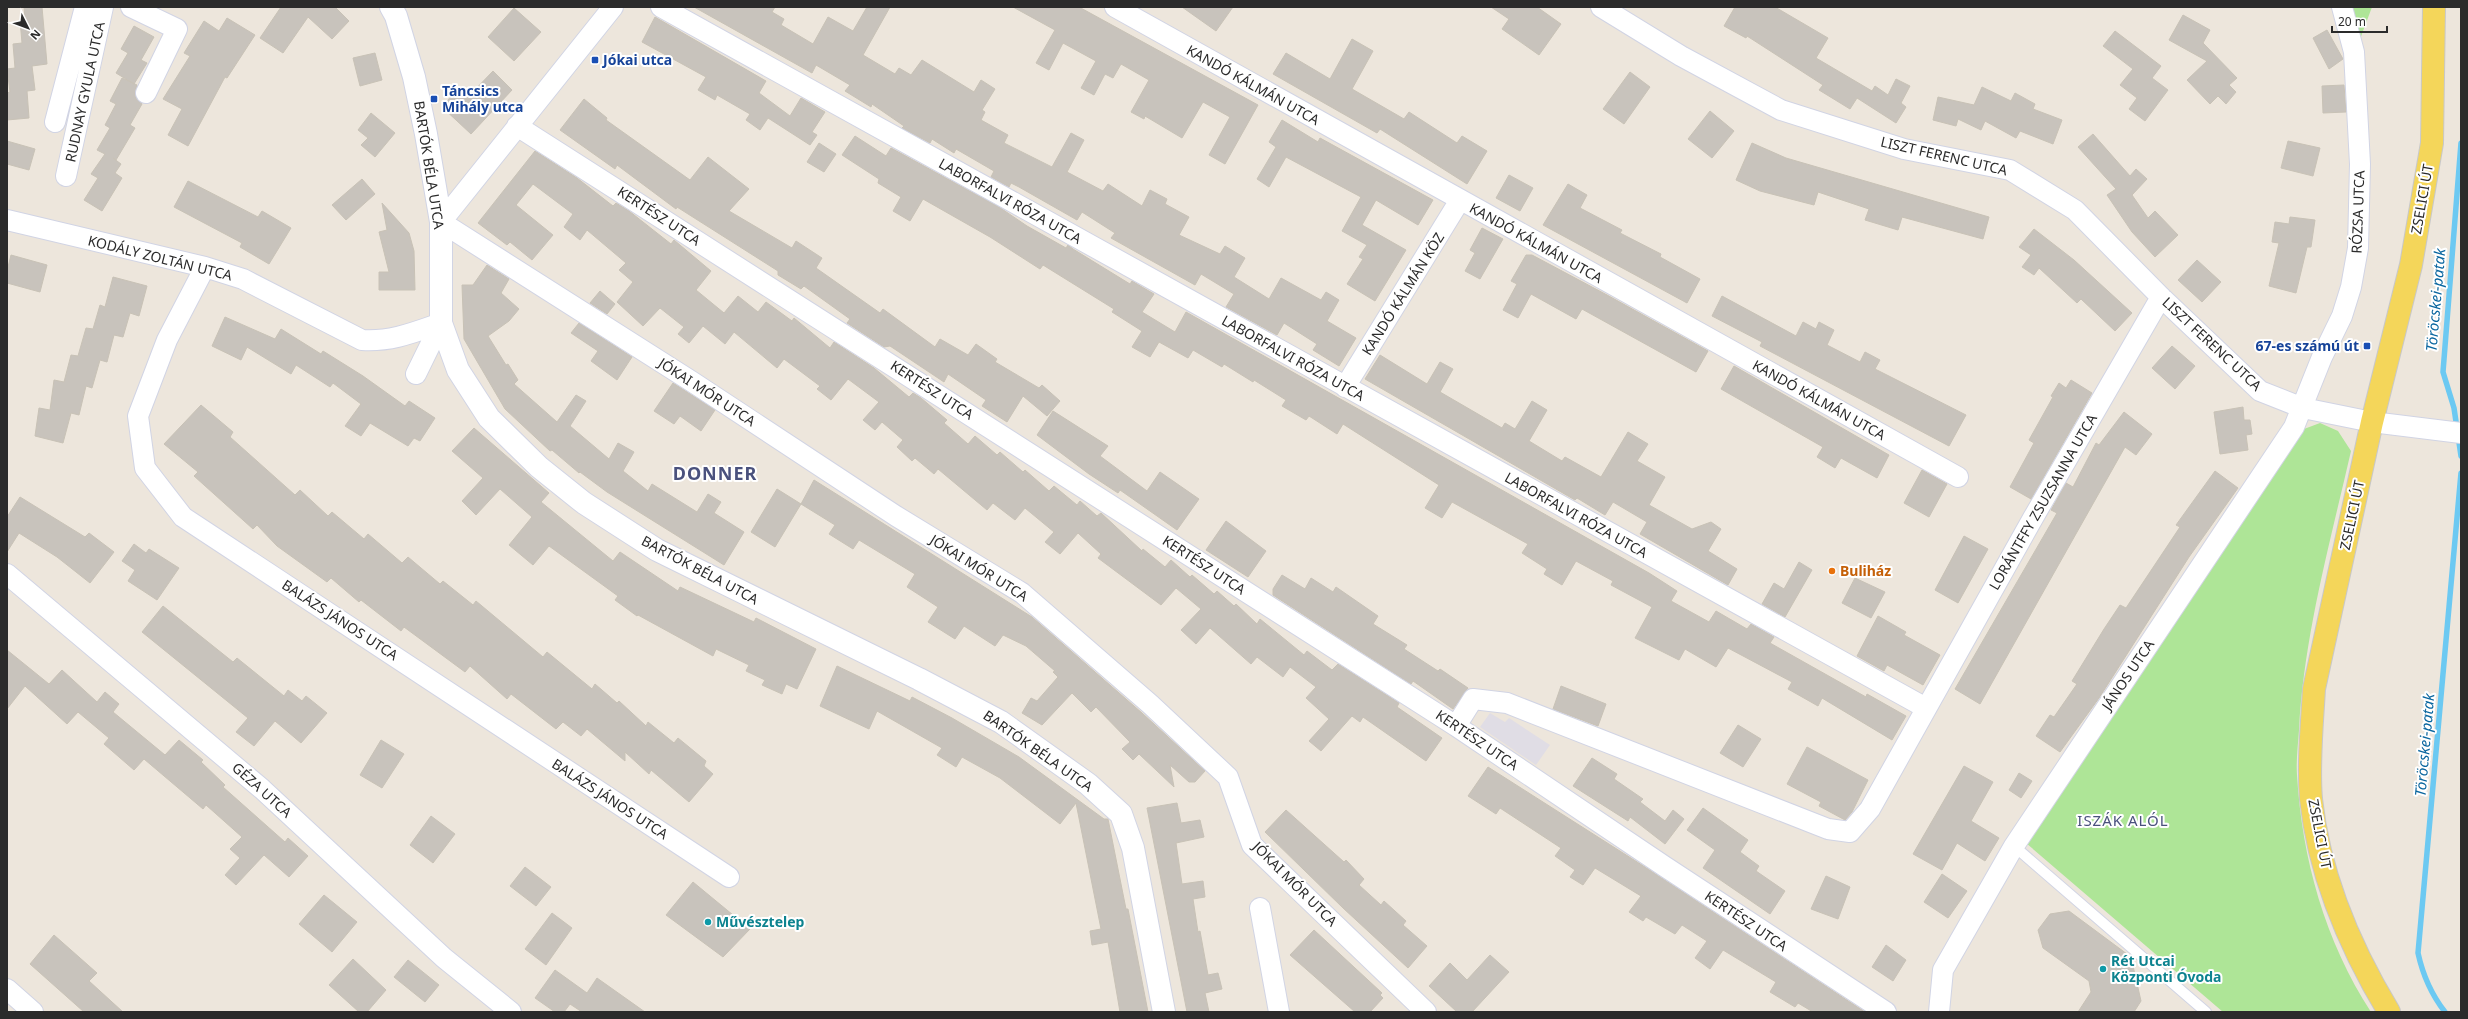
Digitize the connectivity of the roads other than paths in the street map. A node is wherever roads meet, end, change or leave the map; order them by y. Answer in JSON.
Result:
{"nodes":[{"id":1,"x":85,"y":7,"type":"edge"},
{"id":2,"x":103,"y":7,"type":"edge"},
{"id":3,"x":131,"y":7,"type":"edge"},
{"id":4,"x":391,"y":7,"type":"edge"},
{"id":5,"x":613,"y":7,"type":"edge"},
{"id":6,"x":661,"y":7,"type":"edge"},
{"id":7,"x":1115,"y":7,"type":"edge"},
{"id":8,"x":1601,"y":7,"type":"edge"},
{"id":9,"x":2342,"y":7,"type":"edge"},
{"id":10,"x":2434,"y":7,"type":"edge"},
{"id":11,"x":146,"y":93,"type":"dead end"},
{"id":12,"x":55,"y":122,"type":"dead end"},
{"id":13,"x":517,"y":126,"type":"junction"},
{"id":14,"x":66,"y":176,"type":"dead end"},
{"id":15,"x":1460,"y":200,"type":"junction"},
{"id":16,"x":7,"y":220,"type":"edge"},
{"id":17,"x":441,"y":222,"type":"junction"},
{"id":18,"x":205,"y":267,"type":"junction"},
{"id":19,"x":2161,"y":297,"type":"junction"},
{"id":20,"x":441,"y":323,"type":"junction"},
{"id":21,"x":416,"y":374,"type":"dead end"},
{"id":22,"x":1345,"y":387,"type":"junction"},
{"id":23,"x":2303,"y":408,"type":"junction"},
{"id":24,"x":2372,"y":422,"type":"junction"},
{"id":25,"x":2461,"y":433,"type":"edge"},
{"id":26,"x":1958,"y":476,"type":"dead end"},
{"id":27,"x":7,"y":574,"type":"edge"},
{"id":28,"x":1926,"y":708,"type":"junction"},
{"id":29,"x":1456,"y":726,"type":"junction"},
{"id":30,"x":2014,"y":846,"type":"junction"},
{"id":31,"x":729,"y":876,"type":"dead end"},
{"id":32,"x":1260,"y":908,"type":"dead end"},
{"id":33,"x":7,"y":989,"type":"edge"},
{"id":34,"x":33,"y":1012,"type":"edge"},
{"id":35,"x":511,"y":1012,"type":"edge"},
{"id":36,"x":1164,"y":1012,"type":"edge"},
{"id":37,"x":1279,"y":1012,"type":"edge"},
{"id":38,"x":1426,"y":1012,"type":"edge"},
{"id":39,"x":1886,"y":1012,"type":"edge"},
{"id":40,"x":1939,"y":1012,"type":"edge"},
{"id":41,"x":2206,"y":1012,"type":"edge"},
{"id":42,"x":2389,"y":1012,"type":"edge"}],
"edges":[{"from":1,"to":12,"type":"street","name":"RUDNAY GYULA UTCA"},
{"from":2,"to":14,"type":"street","name":"RUDNAY GYULA UTCA"},
{"from":3,"to":11,"type":"street"},
{"from":4,"to":17,"type":"street","name":"BARTÓK BÉLA UTCA"},
{"from":5,"to":13,"type":"street"},
{"from":6,"to":22,"type":"street","name":"LABORFALVI RÓZA UTCA"},
{"from":7,"to":15,"type":"street","name":"KANDÓ KÁLMÁN UTCA"},
{"from":8,"to":19,"type":"street","name":"LISZT FERENC UTCA"},
{"from":9,"to":23,"type":"street","name":"RÓZSA UTCA"},
{"from":10,"to":24,"type":"main road","name":"ZSELICI ÚT"},
{"from":13,"to":17,"type":"street"},
{"from":13,"to":29,"type":"street","name":"KERTÉSZ UTCA"},
{"from":15,"to":22,"type":"street","name":"KANDÓ KÁLMÁN KÖZ"},
{"from":15,"to":26,"type":"street","name":"KANDÓ KÁLMÁN UTCA"},
{"from":16,"to":18,"type":"street","name":"KODÁLY ZOLTÁN UTCA"},
{"from":17,"to":20,"type":"street","name":"BARTÓK BÉLA UTCA"},
{"from":17,"to":38,"type":"street","name":"JÓKAI MÓR UTCA"},
{"from":18,"to":20,"type":"street","name":"KODÁLY ZOLTÁN UTCA"},
{"from":18,"to":31,"type":"street","name":"BALÁZS JÁNOS UTCA"},
{"from":19,"to":23,"type":"street","name":"LISZT FERENC UTCA"},
{"from":19,"to":28,"type":"street","name":"LORÁNTFFY ZSUZSANNA UTCA"},
{"from":20,"to":21,"type":"street"},
{"from":20,"to":36,"type":"street","name":"BARTÓK BÉLA UTCA"},
{"from":22,"to":28,"type":"street","name":"LABORFALVI RÓZA UTCA"},
{"from":23,"to":24,"type":"street"},
{"from":23,"to":30,"type":"street","name":"JÁNOS UTCA"},
{"from":24,"to":25,"type":"street"},
{"from":24,"to":42,"type":"main road","name":"ZSELICI ÚT"},
{"from":27,"to":35,"type":"street","name":"GÉZA UTCA"},
{"from":28,"to":29,"type":"street","name":"LORÁNTFFY ZSUZSANNA UTCA"},
{"from":29,"to":39,"type":"street","name":"KERTÉSZ UTCA"},
{"from":30,"to":40,"type":"street","name":"JÁNOS UTCA"},
{"from":30,"to":41,"type":"lane"},
{"from":32,"to":37,"type":"street"},
{"from":33,"to":34,"type":"street"}]}
